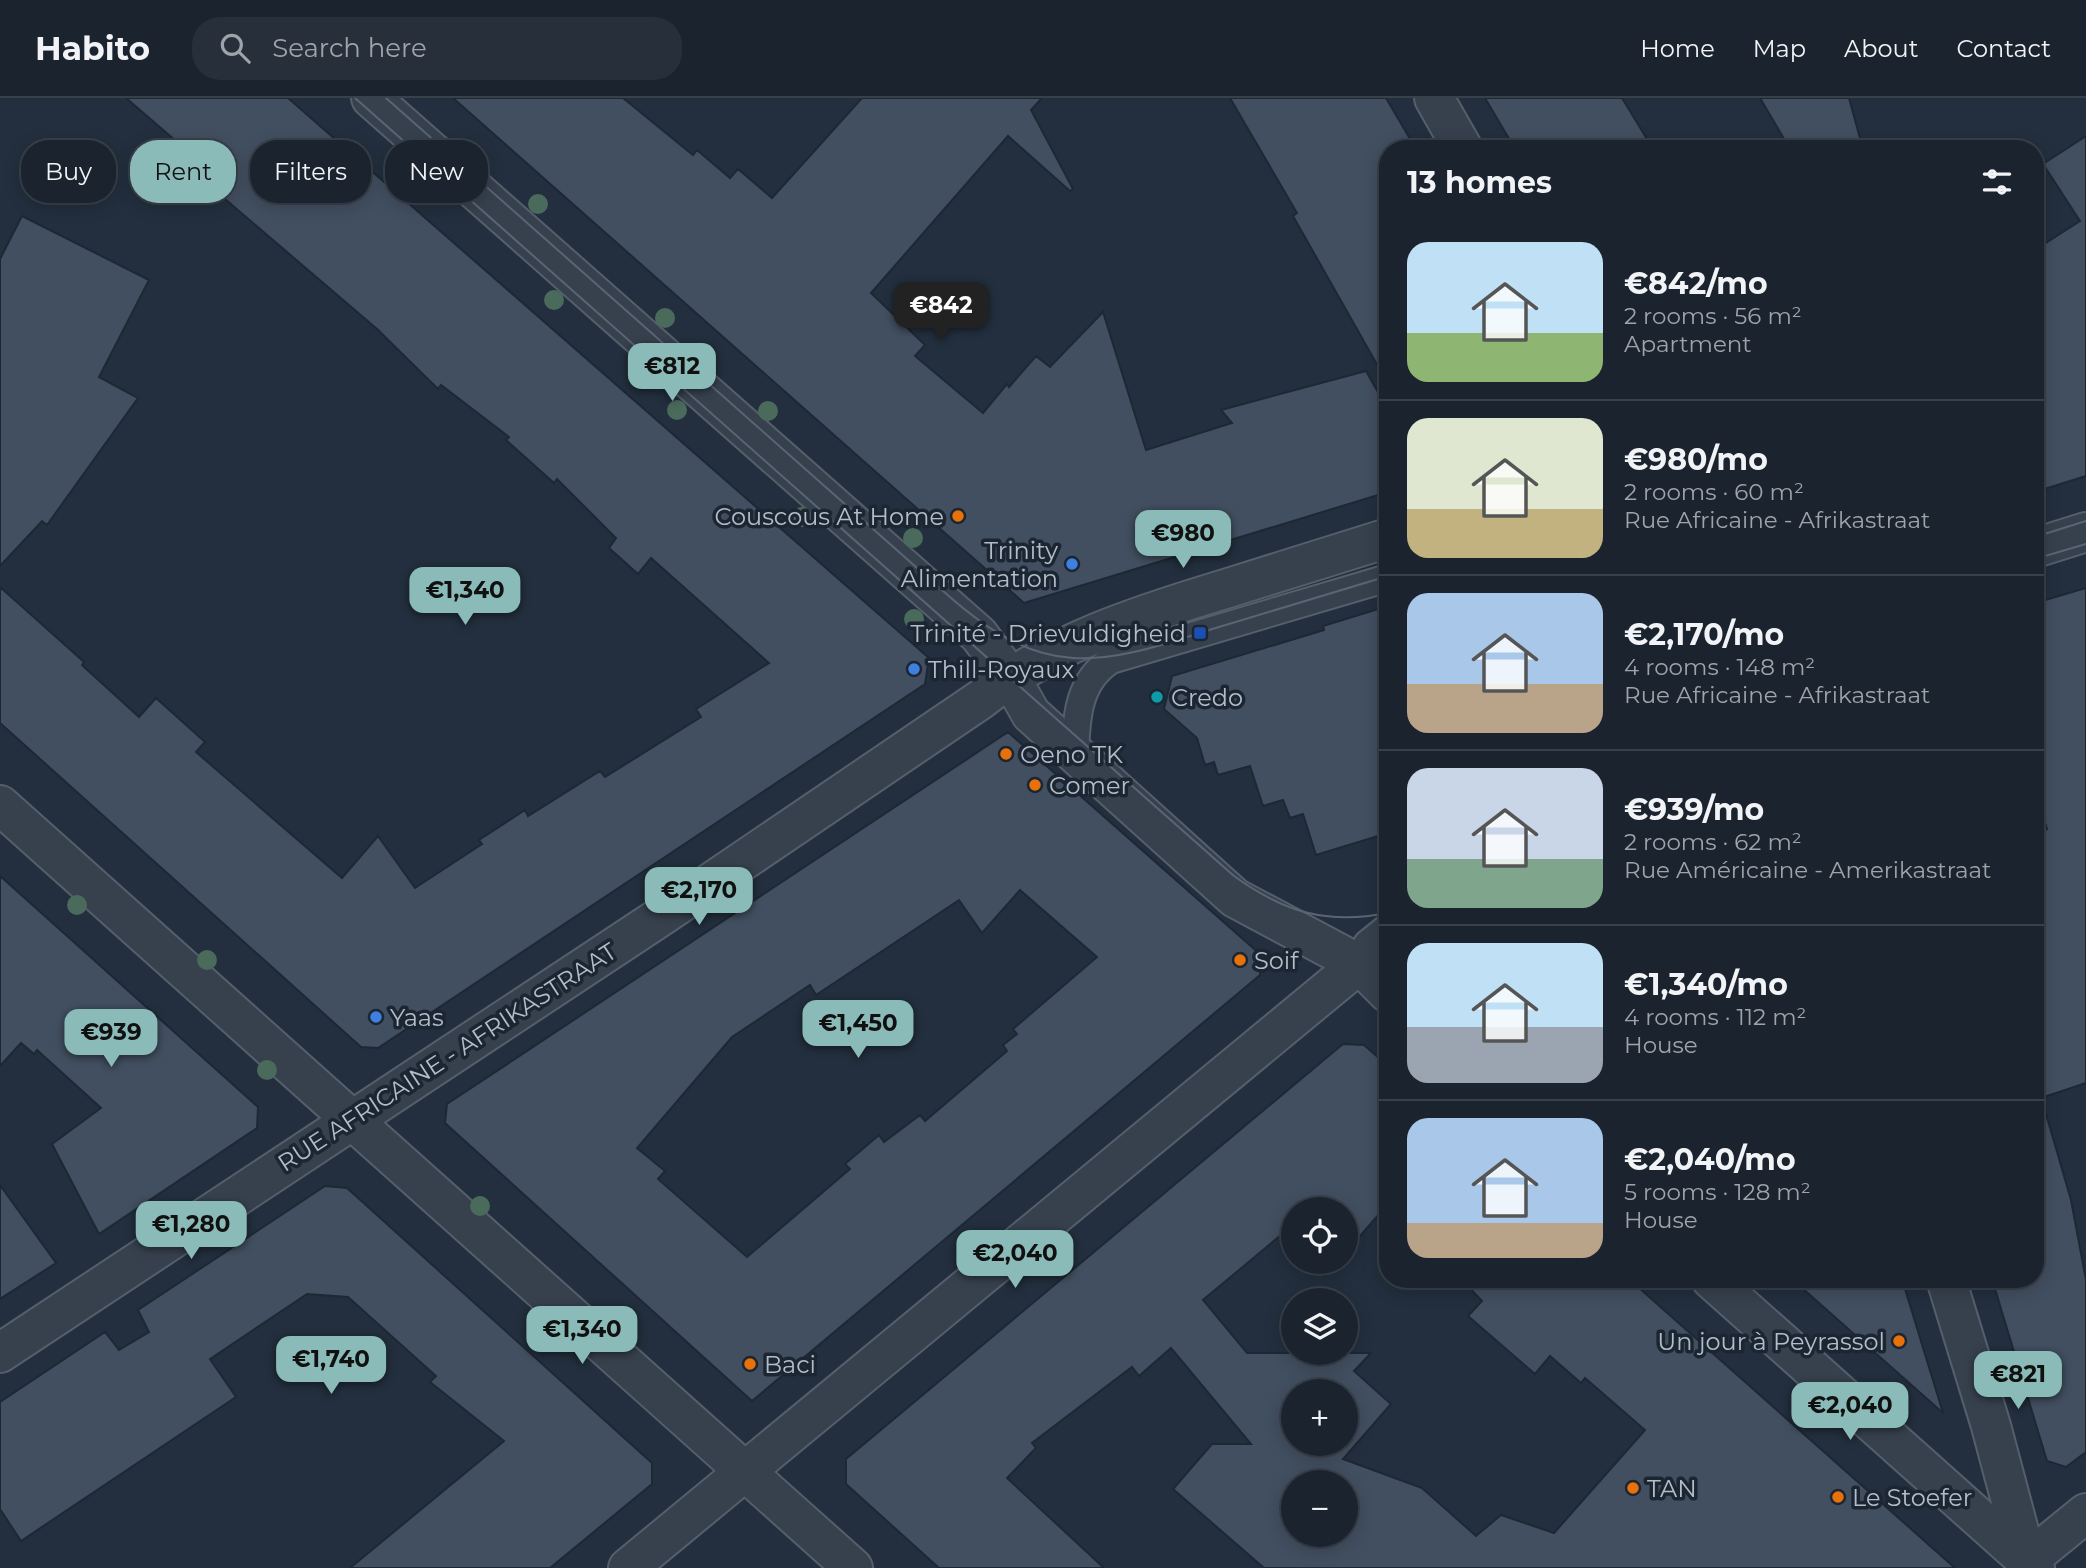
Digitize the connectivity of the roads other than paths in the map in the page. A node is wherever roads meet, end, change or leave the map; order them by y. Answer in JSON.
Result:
{"nodes":[{"id":1,"x":370,"y":98,"type":"edge"},
{"id":2,"x":1434,"y":98,"type":"edge"},
{"id":3,"x":1458,"y":140,"type":"edge"},
{"id":4,"x":2086,"y":532,"type":"edge"},
{"id":5,"x":1379,"y":541,"type":"edge"},
{"id":6,"x":2044,"y":545,"type":"edge"},
{"id":7,"x":1379,"y":581,"type":"edge"},
{"id":8,"x":1010,"y":677,"type":"junction"},
{"id":9,"x":1075,"y":755,"type":"junction"},
{"id":10,"x":0,"y":805,"type":"edge"},
{"id":11,"x":1379,"y":934,"type":"edge"},
{"id":12,"x":1374,"y":959,"type":"edge"},
{"id":13,"x":349,"y":1120,"type":"junction"},
{"id":14,"x":1721,"y":1288,"type":"edge"},
{"id":15,"x":1949,"y":1288,"type":"edge"},
{"id":16,"x":0,"y":1353,"type":"edge"},
{"id":17,"x":745,"y":1471,"type":"junction"},
{"id":18,"x":2086,"y":1513,"type":"edge"},
{"id":19,"x":2027,"y":1566,"type":"edge"},
{"id":20,"x":628,"y":1568,"type":"edge"},
{"id":21,"x":853,"y":1568,"type":"edge"}],
"edges":[{"from":1,"to":8,"type":"street"},
{"from":2,"to":3,"type":"street"},
{"from":4,"to":6,"type":"street"},
{"from":5,"to":8,"type":"street","name":"RUE AFRICAINE - AFRIKASTRAAT"},
{"from":7,"to":9,"type":"lane"},
{"from":8,"to":9,"type":"street"},
{"from":8,"to":13,"type":"street","name":"RUE AFRICAINE - AFRIKASTRAAT"},
{"from":9,"to":12,"type":"street"},
{"from":10,"to":13,"type":"street"},
{"from":11,"to":12,"type":"lane"},
{"from":12,"to":17,"type":"street"},
{"from":13,"to":16,"type":"street","name":"RUE AFRICAINE - AFRIKASTRAAT"},
{"from":13,"to":17,"type":"street"},
{"from":14,"to":19,"type":"street"},
{"from":15,"to":19,"type":"street"},
{"from":17,"to":20,"type":"street"},
{"from":17,"to":21,"type":"street"},
{"from":18,"to":19,"type":"street"}]}
